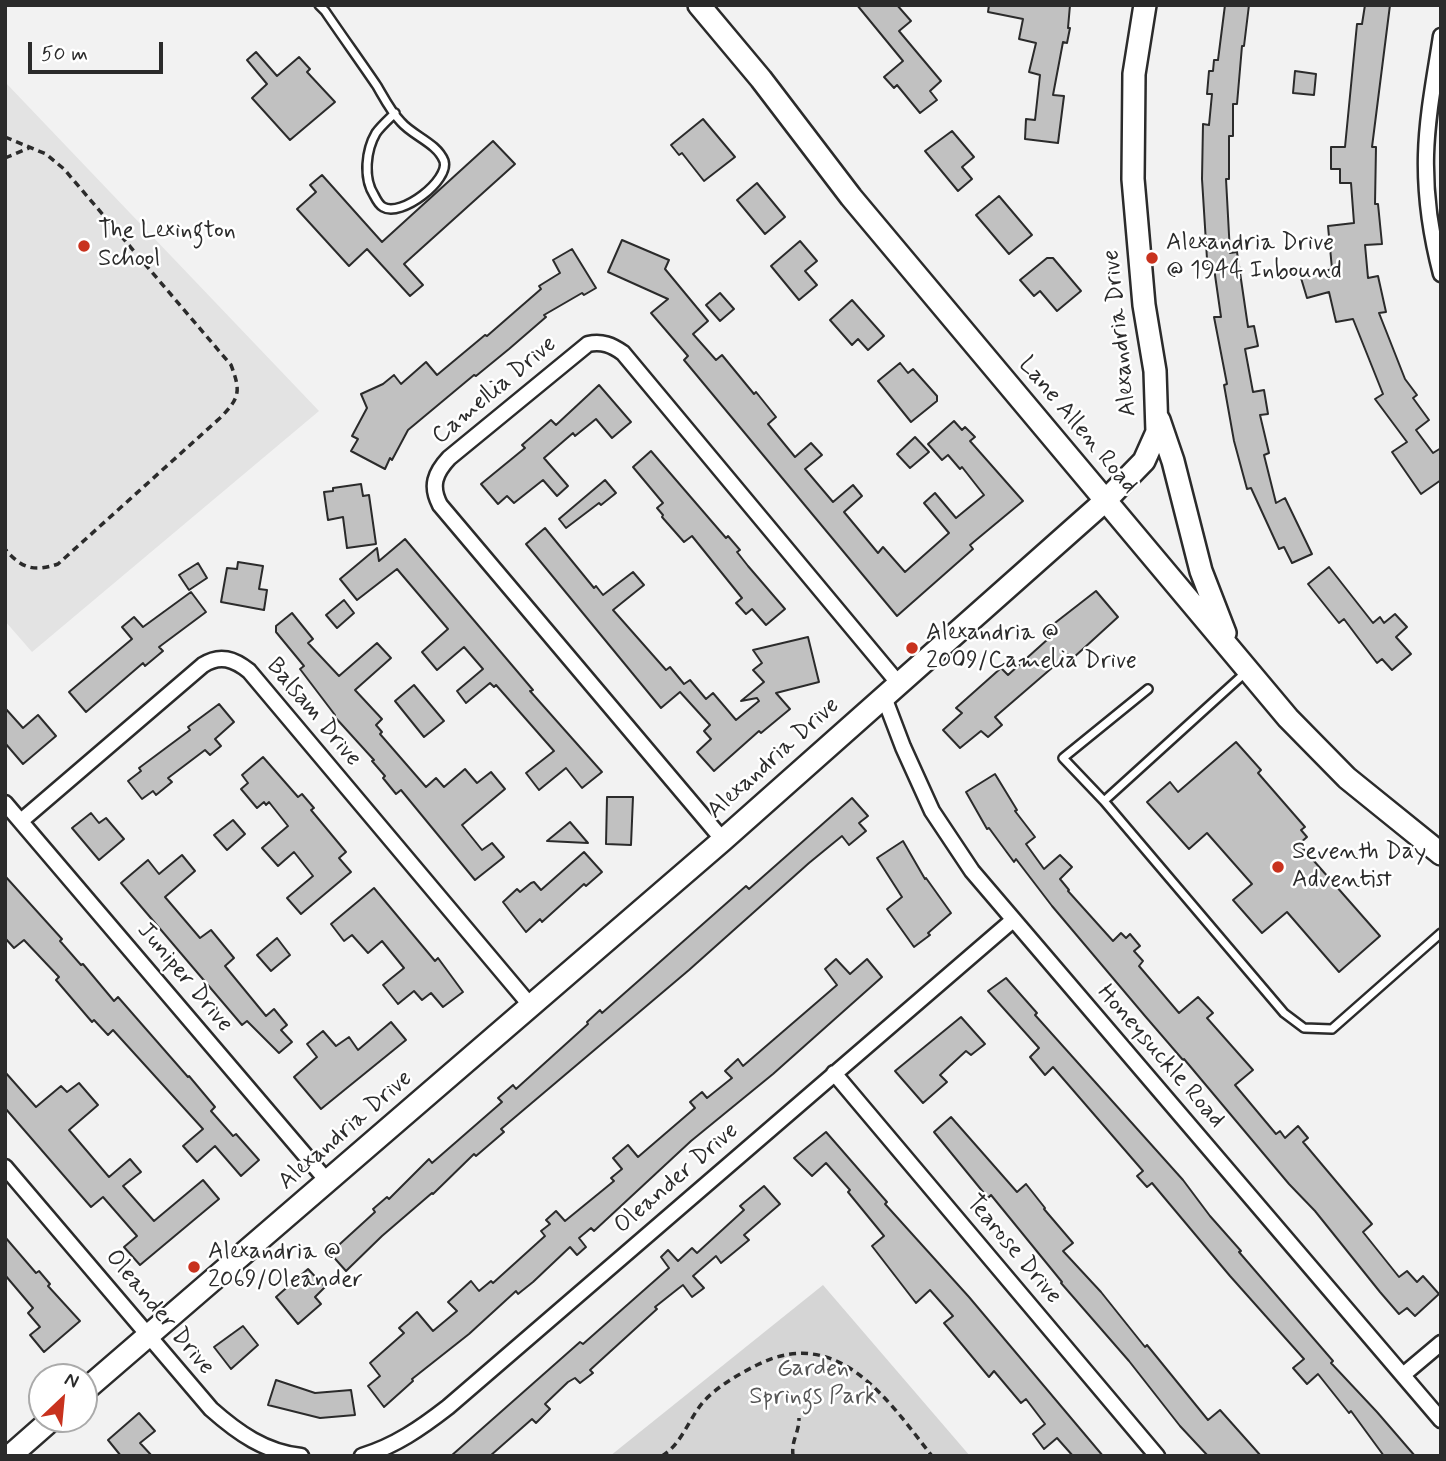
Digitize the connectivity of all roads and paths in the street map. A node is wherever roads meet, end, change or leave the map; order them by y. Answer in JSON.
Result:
{"nodes":[{"id":1,"x":318,"y":5,"type":"edge"},
{"id":2,"x":699,"y":5,"type":"edge"},
{"id":3,"x":1145,"y":5,"type":"edge"},
{"id":4,"x":1441,"y":36,"type":"edge"},
{"id":5,"x":395,"y":113,"type":"junction"},
{"id":6,"x":5,"y":137,"type":"edge"},
{"id":7,"x":29,"y":148,"type":"junction"},
{"id":8,"x":5,"y":158,"type":"edge"},
{"id":9,"x":1441,"y":274,"type":"edge"},
{"id":10,"x":1158,"y":418,"type":"junction"},
{"id":11,"x":1105,"y":501,"type":"junction"},
{"id":12,"x":5,"y":549,"type":"edge"},
{"id":13,"x":1233,"y":652,"type":"junction"},
{"id":14,"x":1248,"y":670,"type":"junction"},
{"id":15,"x":1148,"y":689,"type":"dead end"},
{"id":16,"x":891,"y":691,"type":"junction"},
{"id":17,"x":1104,"y":801,"type":"junction"},
{"id":18,"x":5,"y":803,"type":"edge"},
{"id":19,"x":21,"y":821,"type":"junction"},
{"id":20,"x":723,"y":840,"type":"junction"},
{"id":21,"x":1441,"y":855,"type":"edge"},
{"id":22,"x":1013,"y":920,"type":"junction"},
{"id":23,"x":1441,"y":933,"type":"edge"},
{"id":24,"x":530,"y":1005,"type":"junction"},
{"id":25,"x":834,"y":1073,"type":"junction"},
{"id":26,"x":5,"y":1167,"type":"edge"},
{"id":27,"x":328,"y":1182,"type":"junction"},
{"id":28,"x":148,"y":1335,"type":"junction"},
{"id":29,"x":1441,"y":1343,"type":"edge"},
{"id":30,"x":1403,"y":1375,"type":"junction"},
{"id":31,"x":98,"y":1379,"type":"edge"},
{"id":32,"x":799,"y":1418,"type":"dead end"},
{"id":33,"x":1441,"y":1420,"type":"edge"},
{"id":34,"x":36,"y":1433,"type":"edge"},
{"id":35,"x":10,"y":1456,"type":"edge"},
{"id":36,"x":301,"y":1456,"type":"edge"},
{"id":37,"x":362,"y":1456,"type":"edge"},
{"id":38,"x":662,"y":1456,"type":"edge"},
{"id":39,"x":793,"y":1456,"type":"edge"},
{"id":40,"x":798,"y":1456,"type":"edge"},
{"id":41,"x":804,"y":1456,"type":"edge"},
{"id":42,"x":932,"y":1456,"type":"edge"},
{"id":43,"x":1157,"y":1456,"type":"edge"}],
"edges":[{"from":1,"to":5,"type":"lane"},
{"from":2,"to":11,"type":"street","name":"Lane Allen Road"},
{"from":3,"to":10,"type":"street","name":"Alexandria Drive"},
{"from":4,"to":9,"type":"street"},
{"from":5,"to":5,"type":"lane"},
{"from":6,"to":7,"type":"path"},
{"from":7,"to":8,"type":"path"},
{"from":7,"to":12,"type":"path"},
{"from":10,"to":11,"type":"street","name":"Alexandria Drive"},
{"from":10,"to":13,"type":"street"},
{"from":11,"to":13,"type":"street","name":"Lane Allen Road"},
{"from":11,"to":16,"type":"street","name":"Alexandria Drive"},
{"from":13,"to":14,"type":"street","name":"Lane Allen Road"},
{"from":14,"to":17,"type":"lane"},
{"from":14,"to":21,"type":"street","name":"Lane Allen Road"},
{"from":15,"to":17,"type":"lane"},
{"from":16,"to":20,"type":"street","name":"Alexandria Drive"},
{"from":16,"to":20,"type":"street","name":"Camellia Drive"},
{"from":16,"to":22,"type":"street","name":"Honeysuckle Road"},
{"from":17,"to":23,"type":"lane"},
{"from":18,"to":19,"type":"street","name":"Juniper Drive"},
{"from":19,"to":24,"type":"street","name":"Balsam Drive"},
{"from":19,"to":27,"type":"street","name":"Juniper Drive"},
{"from":20,"to":24,"type":"street","name":"Alexandria Drive"},
{"from":22,"to":25,"type":"street","name":"Oleander Drive"},
{"from":22,"to":30,"type":"street","name":"Honeysuckle Road"},
{"from":24,"to":27,"type":"street","name":"Alexandria Drive"},
{"from":25,"to":37,"type":"street","name":"Oleander Drive"},
{"from":25,"to":43,"type":"street","name":"Tearose Drive"},
{"from":26,"to":28,"type":"street","name":"Oleander Drive"},
{"from":27,"to":28,"type":"street","name":"Alexandria Drive"},
{"from":28,"to":31,"type":"street","name":"Alexandria Drive"},
{"from":28,"to":36,"type":"street","name":"Oleander Drive"},
{"from":29,"to":30,"type":"street"},
{"from":30,"to":33,"type":"street","name":"Honeysuckle Road"},
{"from":32,"to":39,"type":"path"},
{"from":34,"to":35,"type":"street"},
{"from":38,"to":42,"type":"path"},
{"from":40,"to":41,"type":"path"}]}
